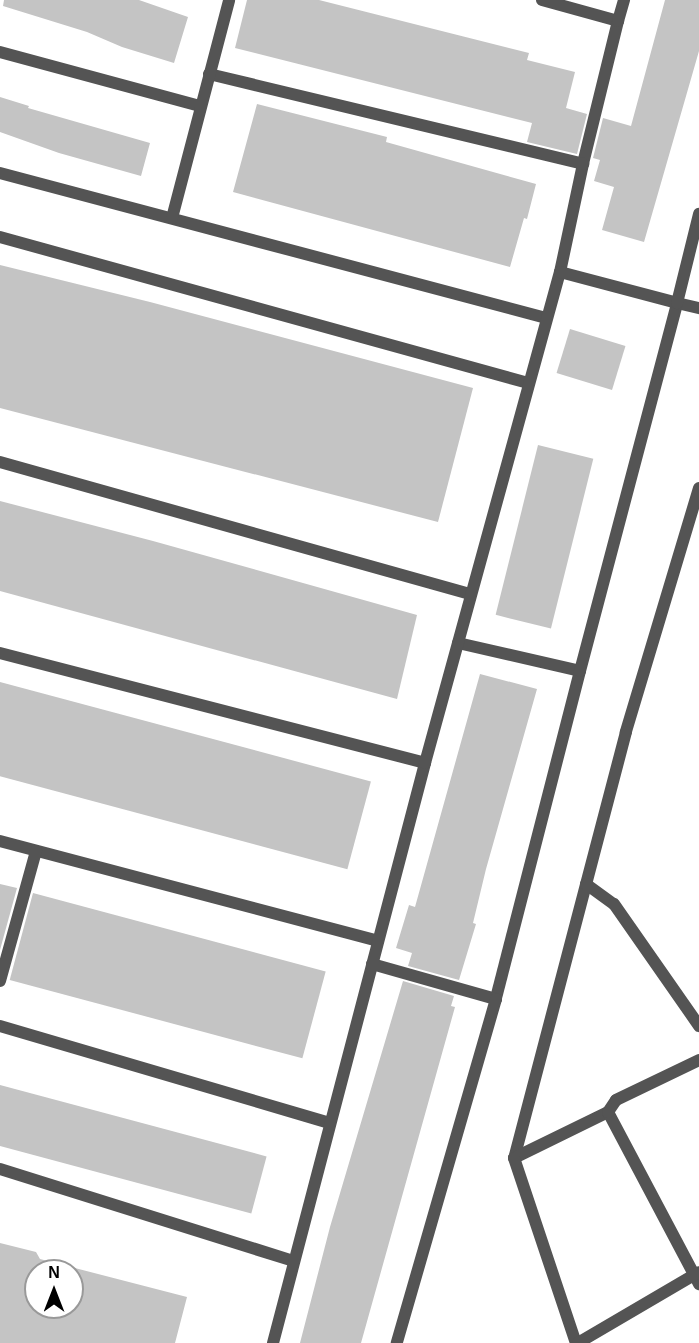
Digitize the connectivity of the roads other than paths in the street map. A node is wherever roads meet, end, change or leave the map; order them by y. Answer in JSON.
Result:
{"nodes":[{"id":1,"x":229,"y":0,"type":"edge"},
{"id":2,"x":542,"y":0,"type":"edge"},
{"id":3,"x":624,"y":0,"type":"edge"},
{"id":4,"x":618,"y":21,"type":"junction"},
{"id":5,"x":0,"y":52,"type":"edge"},
{"id":6,"x":209,"y":74,"type":"junction"},
{"id":7,"x":200,"y":106,"type":"junction"},
{"id":8,"x":583,"y":164,"type":"junction"},
{"id":9,"x":0,"y":172,"type":"edge"},
{"id":10,"x":699,"y":214,"type":"edge"},
{"id":11,"x":172,"y":218,"type":"junction"},
{"id":12,"x":0,"y":237,"type":"edge"},
{"id":13,"x":560,"y":272,"type":"junction"},
{"id":14,"x":677,"y":303,"type":"junction"},
{"id":15,"x":699,"y":308,"type":"edge"},
{"id":16,"x":546,"y":318,"type":"junction"},
{"id":17,"x":528,"y":383,"type":"junction"},
{"id":18,"x":0,"y":462,"type":"edge"},
{"id":19,"x":699,"y":488,"type":"edge"},
{"id":20,"x":694,"y":520,"type":"edge"},
{"id":21,"x":471,"y":594,"type":"junction"},
{"id":22,"x":458,"y":643,"type":"junction"},
{"id":23,"x":0,"y":653,"type":"edge"},
{"id":24,"x":580,"y":671,"type":"junction"},
{"id":25,"x":425,"y":763,"type":"junction"},
{"id":26,"x":0,"y":841,"type":"edge"},
{"id":27,"x":36,"y":851,"type":"junction"},
{"id":28,"x":586,"y":884,"type":"junction"},
{"id":29,"x":378,"y":941,"type":"junction"},
{"id":30,"x":372,"y":964,"type":"junction"},
{"id":31,"x":0,"y":981,"type":"edge"},
{"id":32,"x":496,"y":999,"type":"junction"},
{"id":33,"x":0,"y":1026,"type":"edge"},
{"id":34,"x":699,"y":1026,"type":"edge"},
{"id":35,"x":699,"y":1060,"type":"edge"},
{"id":36,"x":608,"y":1112,"type":"junction"},
{"id":37,"x":330,"y":1124,"type":"junction"},
{"id":38,"x":514,"y":1158,"type":"junction"},
{"id":39,"x":0,"y":1169,"type":"edge"},
{"id":40,"x":294,"y":1261,"type":"junction"},
{"id":41,"x":698,"y":1277,"type":"edge"},
{"id":42,"x":273,"y":1343,"type":"edge"},
{"id":43,"x":397,"y":1343,"type":"edge"},
{"id":44,"x":577,"y":1343,"type":"edge"}],
"edges":[{"from":1,"to":6,"type":"street"},
{"from":2,"to":4,"type":"street"},
{"from":3,"to":4,"type":"street"},
{"from":4,"to":8,"type":"street"},
{"from":5,"to":7,"type":"street"},
{"from":6,"to":7,"type":"street"},
{"from":6,"to":8,"type":"street"},
{"from":7,"to":11,"type":"street"},
{"from":8,"to":13,"type":"street"},
{"from":9,"to":11,"type":"street"},
{"from":10,"to":14,"type":"street"},
{"from":11,"to":16,"type":"street"},
{"from":12,"to":17,"type":"street"},
{"from":13,"to":14,"type":"street"},
{"from":13,"to":16,"type":"street"},
{"from":14,"to":15,"type":"street"},
{"from":14,"to":24,"type":"street"},
{"from":16,"to":17,"type":"street"},
{"from":17,"to":21,"type":"street"},
{"from":18,"to":21,"type":"street"},
{"from":19,"to":20,"type":"street"},
{"from":20,"to":28,"type":"street"},
{"from":21,"to":22,"type":"street"},
{"from":22,"to":24,"type":"street"},
{"from":22,"to":25,"type":"street"},
{"from":23,"to":25,"type":"street"},
{"from":24,"to":32,"type":"street"},
{"from":25,"to":29,"type":"street"},
{"from":26,"to":27,"type":"street"},
{"from":27,"to":29,"type":"street"},
{"from":27,"to":31,"type":"street"},
{"from":28,"to":34,"type":"street"},
{"from":28,"to":38,"type":"street"},
{"from":29,"to":30,"type":"street"},
{"from":30,"to":32,"type":"street"},
{"from":30,"to":37,"type":"street"},
{"from":32,"to":43,"type":"street"},
{"from":33,"to":37,"type":"street"},
{"from":35,"to":36,"type":"street"},
{"from":36,"to":38,"type":"street"},
{"from":36,"to":41,"type":"street"},
{"from":37,"to":40,"type":"street"},
{"from":38,"to":44,"type":"street"},
{"from":39,"to":40,"type":"street"},
{"from":40,"to":42,"type":"street"},
{"from":41,"to":44,"type":"street"}]}
